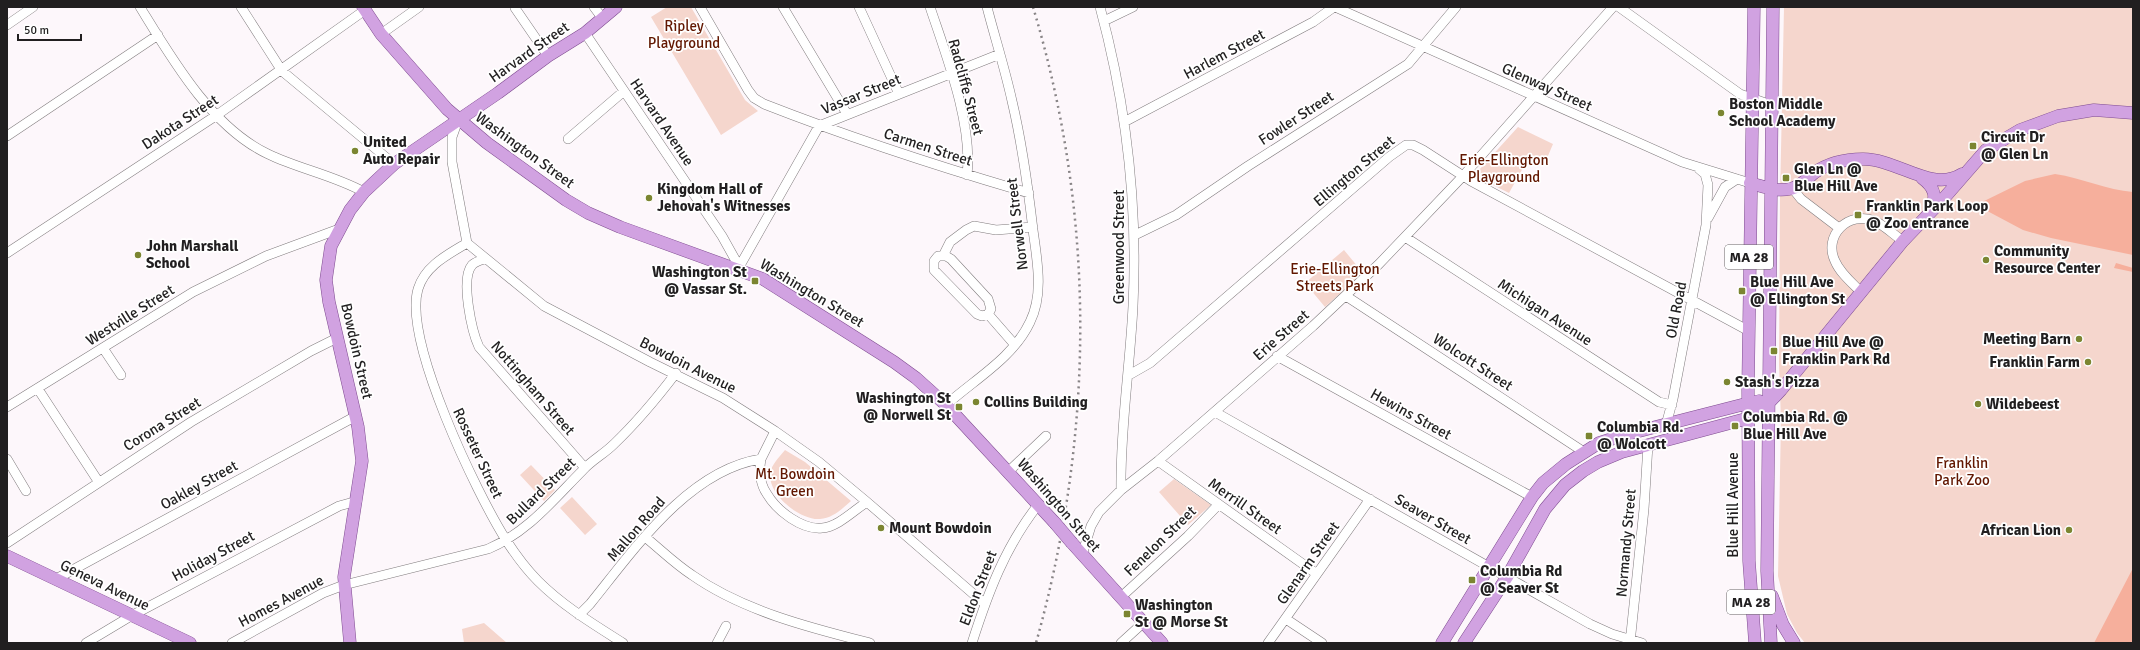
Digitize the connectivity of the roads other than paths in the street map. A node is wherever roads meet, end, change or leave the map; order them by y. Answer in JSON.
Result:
{"nodes":[{"id":1,"x":33,"y":7,"type":"edge"},
{"id":2,"x":140,"y":7,"type":"edge"},
{"id":3,"x":241,"y":7,"type":"edge"},
{"id":4,"x":419,"y":7,"type":"edge"},
{"id":5,"x":594,"y":7,"type":"edge"},
{"id":6,"x":616,"y":7,"type":"edge"},
{"id":7,"x":700,"y":7,"type":"edge"},
{"id":8,"x":783,"y":7,"type":"edge"},
{"id":9,"x":859,"y":7,"type":"edge"},
{"id":10,"x":930,"y":7,"type":"edge"},
{"id":11,"x":987,"y":7,"type":"edge"},
{"id":12,"x":1100,"y":7,"type":"edge"},
{"id":13,"x":1133,"y":7,"type":"edge"},
{"id":14,"x":1335,"y":7,"type":"edge"},
{"id":15,"x":1456,"y":7,"type":"edge"},
{"id":16,"x":1613,"y":7,"type":"edge"},
{"id":17,"x":1619,"y":7,"type":"edge"},
{"id":18,"x":1754,"y":7,"type":"edge"},
{"id":19,"x":1773,"y":7,"type":"edge"},
{"id":20,"x":514,"y":8,"type":"edge"},
{"id":21,"x":364,"y":9,"type":"edge"},
{"id":22,"x":603,"y":19,"type":"junction"},
{"id":23,"x":1104,"y":21,"type":"junction"},
{"id":24,"x":7,"y":25,"type":"edge"},
{"id":25,"x":585,"y":33,"type":"junction"},
{"id":26,"x":381,"y":34,"type":"junction"},
{"id":27,"x":158,"y":35,"type":"junction"},
{"id":28,"x":1424,"y":47,"type":"junction"},
{"id":29,"x":1000,"y":54,"type":"junction"},
{"id":30,"x":548,"y":56,"type":"junction"},
{"id":31,"x":282,"y":71,"type":"junction"},
{"id":32,"x":950,"y":73,"type":"junction"},
{"id":33,"x":624,"y":91,"type":"junction"},
{"id":34,"x":899,"y":94,"type":"junction"},
{"id":35,"x":1534,"y":96,"type":"junction"},
{"id":36,"x":1752,"y":100,"type":"junction"},
{"id":37,"x":1771,"y":105,"type":"junction"},
{"id":38,"x":847,"y":114,"type":"junction"},
{"id":39,"x":2133,"y":114,"type":"edge"},
{"id":40,"x":217,"y":115,"type":"junction"},
{"id":41,"x":458,"y":120,"type":"junction"},
{"id":42,"x":1126,"y":121,"type":"junction"},
{"id":43,"x":819,"y":126,"type":"junction"},
{"id":44,"x":7,"y":136,"type":"edge"},
{"id":45,"x":568,"y":139,"type":"dead end"},
{"id":46,"x":394,"y":164,"type":"junction"},
{"id":47,"x":1698,"y":168,"type":"junction"},
{"id":48,"x":1966,"y":171,"type":"junction"},
{"id":49,"x":1917,"y":174,"type":"junction"},
{"id":50,"x":967,"y":175,"type":"junction"},
{"id":51,"x":1463,"y":176,"type":"junction"},
{"id":52,"x":1737,"y":179,"type":"junction"},
{"id":53,"x":1750,"y":183,"type":"junction"},
{"id":54,"x":1770,"y":188,"type":"junction"},
{"id":55,"x":1793,"y":188,"type":"junction"},
{"id":56,"x":364,"y":192,"type":"junction"},
{"id":57,"x":1029,"y":193,"type":"junction"},
{"id":58,"x":1926,"y":216,"type":"junction"},
{"id":59,"x":1706,"y":225,"type":"junction"},
{"id":60,"x":1033,"y":227,"type":"junction"},
{"id":61,"x":1839,"y":228,"type":"junction"},
{"id":62,"x":339,"y":229,"type":"junction"},
{"id":63,"x":1135,"y":235,"type":"junction"},
{"id":64,"x":1405,"y":237,"type":"junction"},
{"id":65,"x":1903,"y":241,"type":"junction"},
{"id":66,"x":467,"y":243,"type":"junction"},
{"id":67,"x":7,"y":253,"type":"edge"},
{"id":68,"x":942,"y":256,"type":"junction"},
{"id":69,"x":485,"y":259,"type":"junction"},
{"id":70,"x":738,"y":269,"type":"junction"},
{"id":71,"x":1861,"y":292,"type":"junction"},
{"id":72,"x":1346,"y":296,"type":"junction"},
{"id":73,"x":1692,"y":301,"type":"junction"},
{"id":74,"x":988,"y":314,"type":"junction"},
{"id":75,"x":1749,"y":332,"type":"junction"},
{"id":76,"x":337,"y":338,"type":"junction"},
{"id":77,"x":1015,"y":345,"type":"junction"},
{"id":78,"x":103,"y":348,"type":"junction"},
{"id":79,"x":1277,"y":356,"type":"junction"},
{"id":80,"x":676,"y":373,"type":"junction"},
{"id":81,"x":121,"y":375,"type":"dead end"},
{"id":82,"x":1129,"y":375,"type":"junction"},
{"id":83,"x":38,"y":389,"type":"junction"},
{"id":84,"x":1672,"y":402,"type":"junction"},
{"id":85,"x":1748,"y":403,"type":"junction"},
{"id":86,"x":1768,"y":404,"type":"junction"},
{"id":87,"x":946,"y":405,"type":"junction"},
{"id":88,"x":7,"y":406,"type":"edge"},
{"id":89,"x":1215,"y":412,"type":"junction"},
{"id":90,"x":356,"y":416,"type":"junction"},
{"id":91,"x":1749,"y":418,"type":"junction"},
{"id":92,"x":1666,"y":425,"type":"junction"},
{"id":93,"x":775,"y":431,"type":"junction"},
{"id":94,"x":1046,"y":436,"type":"dead end"},
{"id":95,"x":1648,"y":445,"type":"junction"},
{"id":96,"x":1584,"y":452,"type":"junction"},
{"id":97,"x":7,"y":459,"type":"edge"},
{"id":98,"x":761,"y":459,"type":"junction"},
{"id":99,"x":1158,"y":461,"type":"junction"},
{"id":100,"x":585,"y":468,"type":"junction"},
{"id":101,"x":1009,"y":471,"type":"junction"},
{"id":102,"x":98,"y":481,"type":"junction"},
{"id":103,"x":1121,"y":490,"type":"junction"},
{"id":104,"x":26,"y":491,"type":"dead end"},
{"id":105,"x":1532,"y":497,"type":"junction"},
{"id":106,"x":1370,"y":499,"type":"junction"},
{"id":107,"x":357,"y":501,"type":"junction"},
{"id":108,"x":867,"y":502,"type":"junction"},
{"id":109,"x":1038,"y":505,"type":"junction"},
{"id":110,"x":1218,"y":505,"type":"junction"},
{"id":111,"x":645,"y":537,"type":"junction"},
{"id":112,"x":506,"y":541,"type":"junction"},
{"id":113,"x":7,"y":543,"type":"edge"},
{"id":114,"x":1082,"y":555,"type":"junction"},
{"id":115,"x":7,"y":556,"type":"edge"},
{"id":116,"x":1489,"y":567,"type":"junction"},
{"id":117,"x":1767,"y":571,"type":"junction"},
{"id":118,"x":1317,"y":574,"type":"junction"},
{"id":119,"x":1507,"y":577,"type":"junction"},
{"id":120,"x":56,"y":578,"type":"junction"},
{"id":121,"x":344,"y":585,"type":"junction"},
{"id":122,"x":1121,"y":597,"type":"junction"},
{"id":123,"x":985,"y":604,"type":"junction"},
{"id":124,"x":579,"y":615,"type":"junction"},
{"id":125,"x":131,"y":616,"type":"junction"},
{"id":126,"x":1286,"y":619,"type":"junction"},
{"id":127,"x":1143,"y":623,"type":"junction"},
{"id":128,"x":726,"y":626,"type":"dead end"},
{"id":129,"x":1631,"y":642,"type":"edge"},
{"id":130,"x":86,"y":643,"type":"edge"},
{"id":131,"x":190,"y":643,"type":"edge"},
{"id":132,"x":232,"y":643,"type":"edge"},
{"id":133,"x":350,"y":643,"type":"edge"},
{"id":134,"x":623,"y":643,"type":"edge"},
{"id":135,"x":717,"y":643,"type":"edge"},
{"id":136,"x":870,"y":643,"type":"edge"},
{"id":137,"x":972,"y":643,"type":"edge"},
{"id":138,"x":1120,"y":643,"type":"edge"},
{"id":139,"x":1162,"y":643,"type":"edge"},
{"id":140,"x":1268,"y":643,"type":"edge"},
{"id":141,"x":1322,"y":643,"type":"edge"},
{"id":142,"x":1442,"y":643,"type":"edge"},
{"id":143,"x":1464,"y":643,"type":"edge"},
{"id":144,"x":1642,"y":643,"type":"edge"},
{"id":145,"x":1755,"y":643,"type":"edge"},
{"id":146,"x":1771,"y":643,"type":"edge"},
{"id":147,"x":1794,"y":643,"type":"edge"}],
"edges":[{"from":1,"to":24,"type":"street"},
{"from":2,"to":27,"type":"street"},
{"from":3,"to":31,"type":"street"},
{"from":4,"to":26,"type":"street"},
{"from":5,"to":22,"type":"street"},
{"from":6,"to":22,"type":"main road","name":"Harvard Street"},
{"from":7,"to":43,"type":"street","name":"Carmen Street"},
{"from":8,"to":38,"type":"street"},
{"from":9,"to":34,"type":"street"},
{"from":10,"to":32,"type":"street","name":"Radcliffe Street"},
{"from":11,"to":29,"type":"street","name":"Norwell Street"},
{"from":12,"to":23,"type":"street","name":"Greenwood Street"},
{"from":13,"to":23,"type":"street"},
{"from":14,"to":28,"type":"street","name":"Glenway Street"},
{"from":14,"to":42,"type":"street","name":"Harlem Street"},
{"from":15,"to":28,"type":"street","name":"Fowler Street"},
{"from":16,"to":35,"type":"street","name":"Erie Street"},
{"from":17,"to":36,"type":"street"},
{"from":18,"to":36,"type":"main road","name":"Blue Hill Avenue","number":"MA 28"},
{"from":19,"to":37,"type":"main road","number":"MA 28"},
{"from":20,"to":30,"type":"street"},
{"from":21,"to":26,"type":"main road","name":"Washington Street"},
{"from":21,"to":31,"type":"street","name":"Dakota Street"},
{"from":22,"to":25,"type":"main road","name":"Harvard Street"},
{"from":23,"to":42,"type":"street","name":"Greenwood Street"},
{"from":25,"to":30,"type":"main road","name":"Harvard Street"},
{"from":25,"to":33,"type":"street","name":"Harvard Avenue"},
{"from":26,"to":41,"type":"main road","name":"Washington Street"},
{"from":27,"to":40,"type":"street"},
{"from":27,"to":44,"type":"street"},
{"from":28,"to":35,"type":"street","name":"Glenway Street"},
{"from":28,"to":63,"type":"street","name":"Fowler Street"},
{"from":29,"to":32,"type":"street","name":"Vassar Street"},
{"from":29,"to":57,"type":"street","name":"Norwell Street"},
{"from":30,"to":41,"type":"main road","name":"Harvard Street"},
{"from":31,"to":40,"type":"street","name":"Dakota Street"},
{"from":31,"to":46,"type":"street"},
{"from":32,"to":34,"type":"street","name":"Vassar Street"},
{"from":32,"to":50,"type":"street","name":"Radcliffe Street"},
{"from":33,"to":45,"type":"street"},
{"from":33,"to":70,"type":"street","name":"Harvard Avenue"},
{"from":34,"to":38,"type":"street","name":"Vassar Street"},
{"from":35,"to":47,"type":"street","name":"Glenway Street"},
{"from":35,"to":51,"type":"street","name":"Erie Street"},
{"from":36,"to":37,"type":"street"},
{"from":36,"to":53,"type":"main road","name":"Blue Hill Avenue","number":"MA 28"},
{"from":37,"to":54,"type":"main road","number":"MA 28"},
{"from":38,"to":43,"type":"street","name":"Vassar Street"},
{"from":39,"to":48,"type":"main road"},
{"from":40,"to":56,"type":"street"},
{"from":40,"to":67,"type":"street","name":"Dakota Street"},
{"from":41,"to":46,"type":"main road","name":"Bowdoin Street"},
{"from":41,"to":66,"type":"street"},
{"from":41,"to":70,"type":"main road","name":"Washington Street"},
{"from":42,"to":63,"type":"street","name":"Greenwood Street"},
{"from":43,"to":50,"type":"street","name":"Carmen Street"},
{"from":43,"to":70,"type":"street","name":"Vassar Street"},
{"from":46,"to":56,"type":"main road","name":"Bowdoin Street"},
{"from":47,"to":52,"type":"street","name":"Glenway Street"},
{"from":47,"to":59,"type":"street","name":"Old Road"},
{"from":48,"to":49,"type":"main road"},
{"from":48,"to":58,"type":"main road"},
{"from":49,"to":55,"type":"main road"},
{"from":49,"to":58,"type":"main road"},
{"from":50,"to":57,"type":"street","name":"Carmen Street"},
{"from":51,"to":64,"type":"street","name":"Erie Street"},
{"from":51,"to":73,"type":"street","name":"Ellington Street"},
{"from":51,"to":82,"type":"street","name":"Ellington Street"},
{"from":52,"to":53,"type":"street","name":"Glenway Street"},
{"from":52,"to":59,"type":"street","name":"Old Road"},
{"from":53,"to":54,"type":"main road"},
{"from":53,"to":75,"type":"main road","name":"Blue Hill Avenue","number":"MA 28"},
{"from":54,"to":55,"type":"main road"},
{"from":54,"to":86,"type":"main road","number":"MA 28"},
{"from":55,"to":61,"type":"street"},
{"from":56,"to":62,"type":"main road","name":"Bowdoin Street"},
{"from":57,"to":60,"type":"street","name":"Norwell Street"},
{"from":58,"to":65,"type":"main road"},
{"from":59,"to":73,"type":"street","name":"Old Road"},
{"from":60,"to":68,"type":"street"},
{"from":60,"to":77,"type":"street","name":"Norwell Street"},
{"from":61,"to":65,"type":"street"},
{"from":61,"to":71,"type":"street"},
{"from":62,"to":76,"type":"main road","name":"Bowdoin Street"},
{"from":62,"to":78,"type":"street","name":"Westville Street"},
{"from":63,"to":82,"type":"street","name":"Greenwood Street"},
{"from":64,"to":72,"type":"street","name":"Erie Street"},
{"from":64,"to":84,"type":"street","name":"Michigan Avenue"},
{"from":65,"to":71,"type":"main road"},
{"from":66,"to":69,"type":"street","name":"Bowdoin Avenue"},
{"from":66,"to":112,"type":"street","name":"Rosseter Street"},
{"from":68,"to":74,"type":"street"},
{"from":68,"to":74,"type":"street"},
{"from":69,"to":80,"type":"street","name":"Bowdoin Avenue"},
{"from":69,"to":100,"type":"street","name":"Nottingham Street"},
{"from":70,"to":87,"type":"main road","name":"Washington Street"},
{"from":71,"to":86,"type":"main road"},
{"from":72,"to":79,"type":"street","name":"Erie Street"},
{"from":72,"to":96,"type":"street","name":"Wolcott Street"},
{"from":73,"to":75,"type":"street","name":"Ellington Street"},
{"from":73,"to":84,"type":"street","name":"Old Road"},
{"from":74,"to":77,"type":"street"},
{"from":75,"to":85,"type":"main road","name":"Blue Hill Avenue","number":"MA 28"},
{"from":76,"to":90,"type":"main road","name":"Bowdoin Street"},
{"from":76,"to":102,"type":"street","name":"Corona Street"},
{"from":77,"to":87,"type":"street","name":"Norwell Street"},
{"from":78,"to":81,"type":"street"},
{"from":78,"to":83,"type":"street","name":"Westville Street"},
{"from":79,"to":89,"type":"street","name":"Erie Street"},
{"from":79,"to":105,"type":"street","name":"Hewins Street"},
{"from":80,"to":93,"type":"street","name":"Bowdoin Avenue"},
{"from":80,"to":100,"type":"street","name":"Bullard Street"},
{"from":82,"to":103,"type":"street","name":"Greenwood Street"},
{"from":83,"to":88,"type":"street","name":"Westville Street"},
{"from":83,"to":102,"type":"street"},
{"from":84,"to":92,"type":"street","name":"Old Road"},
{"from":85,"to":86,"type":"main road"},
{"from":85,"to":91,"type":"main road","name":"Blue Hill Avenue","number":"MA 28"},
{"from":85,"to":92,"type":"main road"},
{"from":86,"to":91,"type":"main road"},
{"from":86,"to":117,"type":"main road","number":"MA 28"},
{"from":87,"to":101,"type":"main road","name":"Washington Street"},
{"from":89,"to":99,"type":"street","name":"Erie Street"},
{"from":89,"to":106,"type":"street","name":"Seaver Street"},
{"from":90,"to":107,"type":"main road","name":"Bowdoin Street"},
{"from":90,"to":120,"type":"street","name":"Oakley Street"},
{"from":91,"to":95,"type":"main road"},
{"from":91,"to":145,"type":"main road","name":"Blue Hill Avenue","number":"MA 28"},
{"from":92,"to":96,"type":"main road"},
{"from":93,"to":98,"type":"street"},
{"from":93,"to":108,"type":"street","name":"Bowdoin Avenue"},
{"from":94,"to":101,"type":"street"},
{"from":95,"to":119,"type":"main road"},
{"from":95,"to":129,"type":"street","name":"Normandy Street"},
{"from":96,"to":105,"type":"main road"},
{"from":97,"to":104,"type":"street"},
{"from":98,"to":108,"type":"street"},
{"from":98,"to":111,"type":"street","name":"Mallon Road"},
{"from":99,"to":103,"type":"street","name":"Erie Street"},
{"from":99,"to":110,"type":"street","name":"Merrill Street"},
{"from":100,"to":112,"type":"street","name":"Bullard Street"},
{"from":101,"to":109,"type":"main road","name":"Washington Street"},
{"from":102,"to":113,"type":"street","name":"Corona Street"},
{"from":103,"to":114,"type":"street","name":"Erie Street"},
{"from":105,"to":116,"type":"main road"},
{"from":106,"to":116,"type":"street","name":"Seaver Street"},
{"from":106,"to":118,"type":"street","name":"Glenarm Street"},
{"from":107,"to":121,"type":"main road","name":"Bowdoin Street"},
{"from":107,"to":125,"type":"street","name":"Holiday Street"},
{"from":108,"to":123,"type":"street","name":"Bowdoin Avenue"},
{"from":109,"to":114,"type":"main road","name":"Washington Street","bridge":true},
{"from":109,"to":123,"type":"street","name":"Eldon Street"},
{"from":110,"to":118,"type":"street","name":"Merrill Street"},
{"from":110,"to":122,"type":"street","name":"Fenelon Street"},
{"from":111,"to":124,"type":"street","name":"Mallon Road"},
{"from":111,"to":136,"type":"street"},
{"from":112,"to":121,"type":"street","name":"Bullard Street"},
{"from":112,"to":124,"type":"street","name":"Rosseter Street"},
{"from":114,"to":122,"type":"main road","name":"Washington Street"},
{"from":115,"to":120,"type":"main road","name":"Geneva Avenue"},
{"from":116,"to":119,"type":"street","name":"Seaver Street"},
{"from":116,"to":142,"type":"main road"},
{"from":117,"to":146,"type":"main road"},
{"from":117,"to":147,"type":"main road","number":"MA 28"},
{"from":118,"to":126,"type":"street","name":"Glenarm Street"},
{"from":119,"to":129,"type":"street","name":"Seaver Street"},
{"from":119,"to":143,"type":"main road"},
{"from":120,"to":125,"type":"main road","name":"Geneva Avenue"},
{"from":121,"to":132,"type":"street","name":"Homes Avenue"},
{"from":121,"to":133,"type":"main road","name":"Bowdoin Street"},
{"from":122,"to":127,"type":"main road","name":"Washington Street"},
{"from":123,"to":137,"type":"street","name":"Eldon Street"},
{"from":124,"to":134,"type":"street","name":"Rosseter Street"},
{"from":125,"to":130,"type":"street","name":"Holiday Street"},
{"from":125,"to":131,"type":"main road","name":"Geneva Avenue"},
{"from":126,"to":140,"type":"street","name":"Glenarm Street"},
{"from":126,"to":141,"type":"street"},
{"from":127,"to":138,"type":"street"},
{"from":127,"to":139,"type":"main road","name":"Washington Street"},
{"from":128,"to":135,"type":"street"},
{"from":129,"to":144,"type":"street","name":"Seaver Street"}]}
